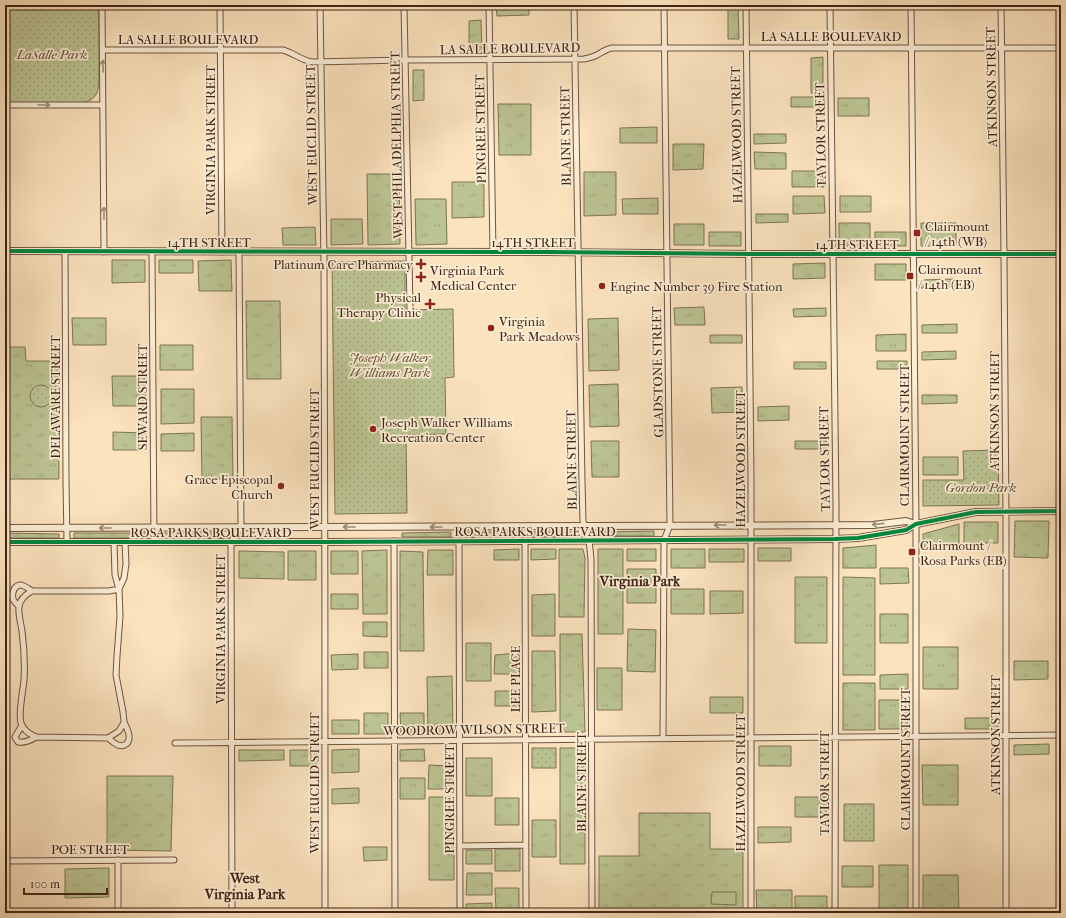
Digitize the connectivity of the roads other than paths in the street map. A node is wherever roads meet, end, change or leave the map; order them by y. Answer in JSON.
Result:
{"nodes":[{"id":1,"x":102,"y":5,"type":"edge"},
{"id":2,"x":220,"y":5,"type":"edge"},
{"id":3,"x":320,"y":5,"type":"edge"},
{"id":4,"x":404,"y":5,"type":"edge"},
{"id":5,"x":489,"y":5,"type":"edge"},
{"id":6,"x":574,"y":5,"type":"edge"},
{"id":7,"x":664,"y":5,"type":"edge"},
{"id":8,"x":746,"y":5,"type":"edge"},
{"id":9,"x":830,"y":5,"type":"edge"},
{"id":10,"x":911,"y":5,"type":"edge"},
{"id":11,"x":1001,"y":5,"type":"edge"},
{"id":12,"x":664,"y":47,"type":"junction"},
{"id":13,"x":746,"y":47,"type":"junction"},
{"id":14,"x":830,"y":48,"type":"junction"},
{"id":15,"x":911,"y":48,"type":"junction"},
{"id":16,"x":1002,"y":48,"type":"junction"},
{"id":17,"x":1061,"y":48,"type":"edge"},
{"id":18,"x":103,"y":50,"type":"junction"},
{"id":19,"x":220,"y":50,"type":"junction"},
{"id":20,"x":490,"y":59,"type":"junction"},
{"id":21,"x":574,"y":59,"type":"junction"},
{"id":22,"x":405,"y":60,"type":"junction"},
{"id":23,"x":320,"y":62,"type":"junction"},
{"id":24,"x":5,"y":105,"type":"edge"},
{"id":25,"x":103,"y":105,"type":"junction"},
{"id":26,"x":5,"y":251,"type":"edge"},
{"id":27,"x":65,"y":251,"type":"junction"},
{"id":28,"x":104,"y":252,"type":"junction"},
{"id":29,"x":152,"y":252,"type":"junction"},
{"id":30,"x":222,"y":252,"type":"junction"},
{"id":31,"x":239,"y":252,"type":"junction"},
{"id":32,"x":324,"y":252,"type":"junction"},
{"id":33,"x":409,"y":252,"type":"junction"},
{"id":34,"x":493,"y":252,"type":"junction"},
{"id":35,"x":578,"y":252,"type":"junction"},
{"id":36,"x":667,"y":253,"type":"junction"},
{"id":37,"x":749,"y":254,"type":"junction"},
{"id":38,"x":833,"y":254,"type":"junction"},
{"id":39,"x":914,"y":254,"type":"junction"},
{"id":40,"x":1061,"y":254,"type":"edge"},
{"id":41,"x":1004,"y":255,"type":"junction"},
{"id":42,"x":410,"y":308,"type":"dead end"},
{"id":43,"x":1061,"y":511,"type":"edge"},
{"id":44,"x":1006,"y":512,"type":"junction"},
{"id":45,"x":916,"y":524,"type":"junction"},
{"id":46,"x":670,"y":525,"type":"junction"},
{"id":47,"x":751,"y":525,"type":"junction"},
{"id":48,"x":836,"y":525,"type":"junction"},
{"id":49,"x":584,"y":526,"type":"junction"},
{"id":50,"x":241,"y":527,"type":"junction"},
{"id":51,"x":326,"y":527,"type":"junction"},
{"id":52,"x":5,"y":528,"type":"edge"},
{"id":53,"x":68,"y":528,"type":"junction"},
{"id":54,"x":154,"y":528,"type":"junction"},
{"id":55,"x":751,"y":539,"type":"junction"},
{"id":56,"x":836,"y":539,"type":"junction"},
{"id":57,"x":589,"y":540,"type":"junction"},
{"id":58,"x":664,"y":540,"type":"junction"},
{"id":59,"x":394,"y":541,"type":"junction"},
{"id":60,"x":459,"y":541,"type":"junction"},
{"id":61,"x":525,"y":541,"type":"junction"},
{"id":62,"x":5,"y":542,"type":"edge"},
{"id":63,"x":67,"y":542,"type":"junction"},
{"id":64,"x":114,"y":542,"type":"junction"},
{"id":65,"x":125,"y":542,"type":"junction"},
{"id":66,"x":154,"y":542,"type":"junction"},
{"id":67,"x":231,"y":542,"type":"junction"},
{"id":68,"x":326,"y":542,"type":"junction"},
{"id":69,"x":119,"y":589,"type":"junction"},
{"id":70,"x":32,"y":591,"type":"junction"},
{"id":71,"x":19,"y":606,"type":"junction"},
{"id":72,"x":124,"y":722,"type":"junction"},
{"id":73,"x":22,"y":725,"type":"junction"},
{"id":74,"x":1061,"y":735,"type":"edge"},
{"id":75,"x":1006,"y":736,"type":"junction"},
{"id":76,"x":835,"y":737,"type":"junction"},
{"id":77,"x":916,"y":737,"type":"junction"},
{"id":78,"x":36,"y":738,"type":"junction"},
{"id":79,"x":108,"y":738,"type":"junction"},
{"id":80,"x":663,"y":738,"type":"junction"},
{"id":81,"x":751,"y":738,"type":"junction"},
{"id":82,"x":526,"y":739,"type":"junction"},
{"id":83,"x":592,"y":739,"type":"junction"},
{"id":84,"x":460,"y":740,"type":"junction"},
{"id":85,"x":395,"y":741,"type":"junction"},
{"id":86,"x":232,"y":742,"type":"junction"},
{"id":87,"x":324,"y":742,"type":"junction"},
{"id":88,"x":175,"y":743,"type":"dead end"},
{"id":89,"x":526,"y":845,"type":"junction"},
{"id":90,"x":460,"y":846,"type":"junction"},
{"id":91,"x":118,"y":860,"type":"junction"},
{"id":92,"x":174,"y":860,"type":"dead end"},
{"id":93,"x":5,"y":861,"type":"edge"},
{"id":94,"x":118,"y":913,"type":"edge"},
{"id":95,"x":232,"y":913,"type":"edge"},
{"id":96,"x":325,"y":913,"type":"edge"},
{"id":97,"x":395,"y":913,"type":"edge"},
{"id":98,"x":460,"y":913,"type":"edge"},
{"id":99,"x":526,"y":913,"type":"edge"},
{"id":100,"x":592,"y":913,"type":"edge"},
{"id":101,"x":751,"y":913,"type":"edge"},
{"id":102,"x":835,"y":913,"type":"edge"},
{"id":103,"x":916,"y":913,"type":"edge"},
{"id":104,"x":1006,"y":913,"type":"edge"}],
"edges":[{"from":1,"to":18,"type":"street"},
{"from":2,"to":19,"type":"street","name":"VIRGINIA PARK STREET"},
{"from":3,"to":23,"type":"street","name":"WEST EUCLID STREET"},
{"from":4,"to":22,"type":"street","name":"WEST PHILADELPHIA STREET"},
{"from":5,"to":20,"type":"street","name":"PINGREE STREET"},
{"from":6,"to":21,"type":"street","name":"BLAINE STREET"},
{"from":7,"to":12,"type":"street","name":"GLADSTONE STREET"},
{"from":8,"to":13,"type":"street","name":"HAZELWOOD STREET"},
{"from":9,"to":14,"type":"street","name":"TAYLOR STREET"},
{"from":10,"to":15,"type":"street","name":"CLAIRMOUNT STREET"},
{"from":11,"to":16,"type":"street","name":"ATKINSON STREET"},
{"from":12,"to":13,"type":"street","name":"LA SALLE BOULEVARD"},
{"from":12,"to":21,"type":"street","name":"LA SALLE BOULEVARD"},
{"from":12,"to":36,"type":"street","name":"GLADSTONE STREET"},
{"from":13,"to":14,"type":"street","name":"LA SALLE BOULEVARD"},
{"from":13,"to":37,"type":"street","name":"HAZELWOOD STREET"},
{"from":14,"to":15,"type":"street","name":"LA SALLE BOULEVARD"},
{"from":14,"to":38,"type":"street","name":"TAYLOR STREET"},
{"from":15,"to":16,"type":"street","name":"LA SALLE BOULEVARD"},
{"from":15,"to":39,"type":"street","name":"CLAIRMOUNT STREET"},
{"from":16,"to":17,"type":"street","name":"LA SALLE BOULEVARD"},
{"from":16,"to":41,"type":"street","name":"ATKINSON STREET"},
{"from":18,"to":19,"type":"street","name":"LA SALLE BOULEVARD"},
{"from":25,"to":18,"type":"street","one_way":true},
{"from":19,"to":23,"type":"street","name":"LA SALLE BOULEVARD"},
{"from":19,"to":30,"type":"street","name":"VIRGINIA PARK STREET"},
{"from":20,"to":21,"type":"street","name":"LA SALLE BOULEVARD"},
{"from":20,"to":22,"type":"street","name":"LA SALLE BOULEVARD"},
{"from":20,"to":34,"type":"street","name":"PINGREE STREET"},
{"from":21,"to":35,"type":"street","name":"BLAINE STREET"},
{"from":22,"to":23,"type":"street","name":"LA SALLE BOULEVARD"},
{"from":22,"to":33,"type":"street","name":"WEST PHILADELPHIA STREET"},
{"from":23,"to":32,"type":"street","name":"WEST EUCLID STREET"},
{"from":24,"to":25,"type":"street","one_way":true},
{"from":28,"to":25,"type":"street","one_way":true},
{"from":26,"to":27,"type":"street","name":"14TH STREET"},
{"from":27,"to":28,"type":"street","name":"14TH STREET"},
{"from":27,"to":53,"type":"street","name":"DELAWARE STREET"},
{"from":28,"to":29,"type":"street","name":"14TH STREET"},
{"from":29,"to":30,"type":"street","name":"14TH STREET"},
{"from":29,"to":54,"type":"street","name":"SEWARD STREET"},
{"from":30,"to":31,"type":"street","name":"14TH STREET"},
{"from":31,"to":32,"type":"street","name":"14TH STREET"},
{"from":31,"to":50,"type":"street"},
{"from":32,"to":33,"type":"street","name":"14TH STREET"},
{"from":32,"to":51,"type":"street","name":"WEST EUCLID STREET"},
{"from":33,"to":34,"type":"street","name":"14TH STREET"},
{"from":33,"to":42,"type":"street","name":"WEST PHILADELPHIA STREET"},
{"from":34,"to":35,"type":"street","name":"14TH STREET"},
{"from":35,"to":36,"type":"street","name":"14TH STREET"},
{"from":35,"to":49,"type":"street","name":"BLAINE STREET"},
{"from":36,"to":37,"type":"street","name":"14TH STREET"},
{"from":36,"to":46,"type":"street","name":"GLADSTONE STREET"},
{"from":37,"to":38,"type":"street","name":"14TH STREET"},
{"from":37,"to":47,"type":"street","name":"HAZELWOOD STREET"},
{"from":38,"to":39,"type":"street","name":"14TH STREET"},
{"from":38,"to":48,"type":"street","name":"TAYLOR STREET"},
{"from":39,"to":41,"type":"street","name":"14TH STREET"},
{"from":39,"to":45,"type":"street","name":"CLAIRMOUNT STREET"},
{"from":40,"to":41,"type":"street","name":"14TH STREET"},
{"from":41,"to":44,"type":"street","name":"ATKINSON STREET"},
{"from":43,"to":44,"type":"street","name":"ROSA PARKS BOULEVARD"},
{"from":44,"to":45,"type":"street","name":"ROSA PARKS BOULEVARD"},
{"from":44,"to":75,"type":"street","name":"ATKINSON STREET"},
{"from":45,"to":48,"type":"street","name":"ROSA PARKS BOULEVARD","one_way":true},
{"from":45,"to":56,"type":"street","name":"ROSA PARKS BOULEVARD"},
{"from":45,"to":77,"type":"street","name":"CLAIRMOUNT STREET"},
{"from":47,"to":46,"type":"street","name":"ROSA PARKS BOULEVARD","one_way":true},
{"from":46,"to":49,"type":"street","name":"ROSA PARKS BOULEVARD"},
{"from":46,"to":58,"type":"street","name":"GLADSTONE STREET"},
{"from":47,"to":48,"type":"street","name":"ROSA PARKS BOULEVARD"},
{"from":47,"to":55,"type":"street","name":"HAZELWOOD STREET"},
{"from":48,"to":56,"type":"street","name":"TAYLOR STREET"},
{"from":49,"to":51,"type":"street","name":"ROSA PARKS BOULEVARD","one_way":true},
{"from":49,"to":57,"type":"street","name":"BLAINE STREET"},
{"from":50,"to":51,"type":"street","name":"ROSA PARKS BOULEVARD"},
{"from":50,"to":54,"type":"street","name":"ROSA PARKS BOULEVARD"},
{"from":50,"to":67,"type":"street","name":"VIRGINIA PARK STREET"},
{"from":51,"to":68,"type":"street","name":"WEST EUCLID STREET"},
{"from":52,"to":53,"type":"street","name":"ROSA PARKS BOULEVARD"},
{"from":54,"to":53,"type":"street","name":"ROSA PARKS BOULEVARD","one_way":true},
{"from":53,"to":63,"type":"street","name":"DELAWARE STREET"},
{"from":54,"to":66,"type":"street","name":"SEWARD STREET"},
{"from":55,"to":56,"type":"street","name":"ROSA PARKS BOULEVARD"},
{"from":55,"to":58,"type":"street","name":"ROSA PARKS BOULEVARD"},
{"from":55,"to":81,"type":"street","name":"HAZELWOOD STREET"},
{"from":56,"to":76,"type":"street","name":"TAYLOR STREET"},
{"from":57,"to":58,"type":"street","name":"ROSA PARKS BOULEVARD"},
{"from":57,"to":61,"type":"street","name":"ROSA PARKS BOULEVARD"},
{"from":57,"to":83,"type":"street","name":"BLAINE STREET"},
{"from":58,"to":80,"type":"street","name":"GLADSTONE STREET"},
{"from":59,"to":60,"type":"street","name":"ROSA PARKS BOULEVARD"},
{"from":59,"to":68,"type":"street","name":"ROSA PARKS BOULEVARD"},
{"from":59,"to":85,"type":"street"},
{"from":60,"to":61,"type":"street","name":"ROSA PARKS BOULEVARD"},
{"from":60,"to":84,"type":"street","name":"PINGREE STREET"},
{"from":61,"to":82,"type":"street","name":"LEE PLACE"},
{"from":62,"to":63,"type":"street","name":"ROSA PARKS BOULEVARD"},
{"from":63,"to":64,"type":"street","name":"ROSA PARKS BOULEVARD"},
{"from":64,"to":65,"type":"street","name":"ROSA PARKS BOULEVARD"},
{"from":64,"to":69,"type":"street"},
{"from":65,"to":66,"type":"street","name":"ROSA PARKS BOULEVARD"},
{"from":65,"to":69,"type":"street"},
{"from":66,"to":67,"type":"street","name":"ROSA PARKS BOULEVARD"},
{"from":67,"to":68,"type":"street","name":"ROSA PARKS BOULEVARD"},
{"from":67,"to":86,"type":"street","name":"VIRGINIA PARK STREET"},
{"from":68,"to":87,"type":"street","name":"WEST EUCLID STREET"},
{"from":69,"to":70,"type":"street"},
{"from":69,"to":72,"type":"street"},
{"from":70,"to":71,"type":"street"},
{"from":70,"to":71,"type":"street"},
{"from":71,"to":73,"type":"street"},
{"from":72,"to":79,"type":"street"},
{"from":72,"to":79,"type":"street"},
{"from":73,"to":78,"type":"street"},
{"from":73,"to":78,"type":"street"},
{"from":74,"to":75,"type":"street","name":"WOODROW WILSON STREET"},
{"from":75,"to":77,"type":"street","name":"WOODROW WILSON STREET"},
{"from":75,"to":104,"type":"street","name":"ATKINSON STREET"},
{"from":76,"to":77,"type":"street","name":"WOODROW WILSON STREET"},
{"from":76,"to":81,"type":"street","name":"WOODROW WILSON STREET"},
{"from":76,"to":102,"type":"street","name":"TAYLOR STREET"},
{"from":77,"to":103,"type":"street","name":"CLAIRMOUNT STREET"},
{"from":78,"to":79,"type":"street"},
{"from":80,"to":81,"type":"street","name":"WOODROW WILSON STREET"},
{"from":80,"to":83,"type":"street","name":"WOODROW WILSON STREET"},
{"from":81,"to":101,"type":"street","name":"HAZELWOOD STREET"},
{"from":82,"to":83,"type":"street","name":"WOODROW WILSON STREET"},
{"from":82,"to":84,"type":"street","name":"WOODROW WILSON STREET"},
{"from":82,"to":89,"type":"street","name":"LEE PLACE"},
{"from":83,"to":100,"type":"street","name":"BLAINE STREET"},
{"from":84,"to":85,"type":"street","name":"WOODROW WILSON STREET"},
{"from":84,"to":90,"type":"street","name":"PINGREE STREET"},
{"from":85,"to":87,"type":"street","name":"WOODROW WILSON STREET"},
{"from":85,"to":97,"type":"street"},
{"from":86,"to":87,"type":"street","name":"WOODROW WILSON STREET"},
{"from":86,"to":88,"type":"street","name":"WOODROW WILSON STREET"},
{"from":86,"to":95,"type":"street","name":"VIRGINIA PARK STREET"},
{"from":87,"to":96,"type":"street","name":"WEST EUCLID STREET"},
{"from":89,"to":90,"type":"street"},
{"from":89,"to":99,"type":"street","name":"LEE PLACE"},
{"from":90,"to":98,"type":"street","name":"PINGREE STREET"},
{"from":91,"to":92,"type":"street","name":"POE STREET"},
{"from":91,"to":93,"type":"street","name":"POE STREET"},
{"from":91,"to":94,"type":"street"}]}
